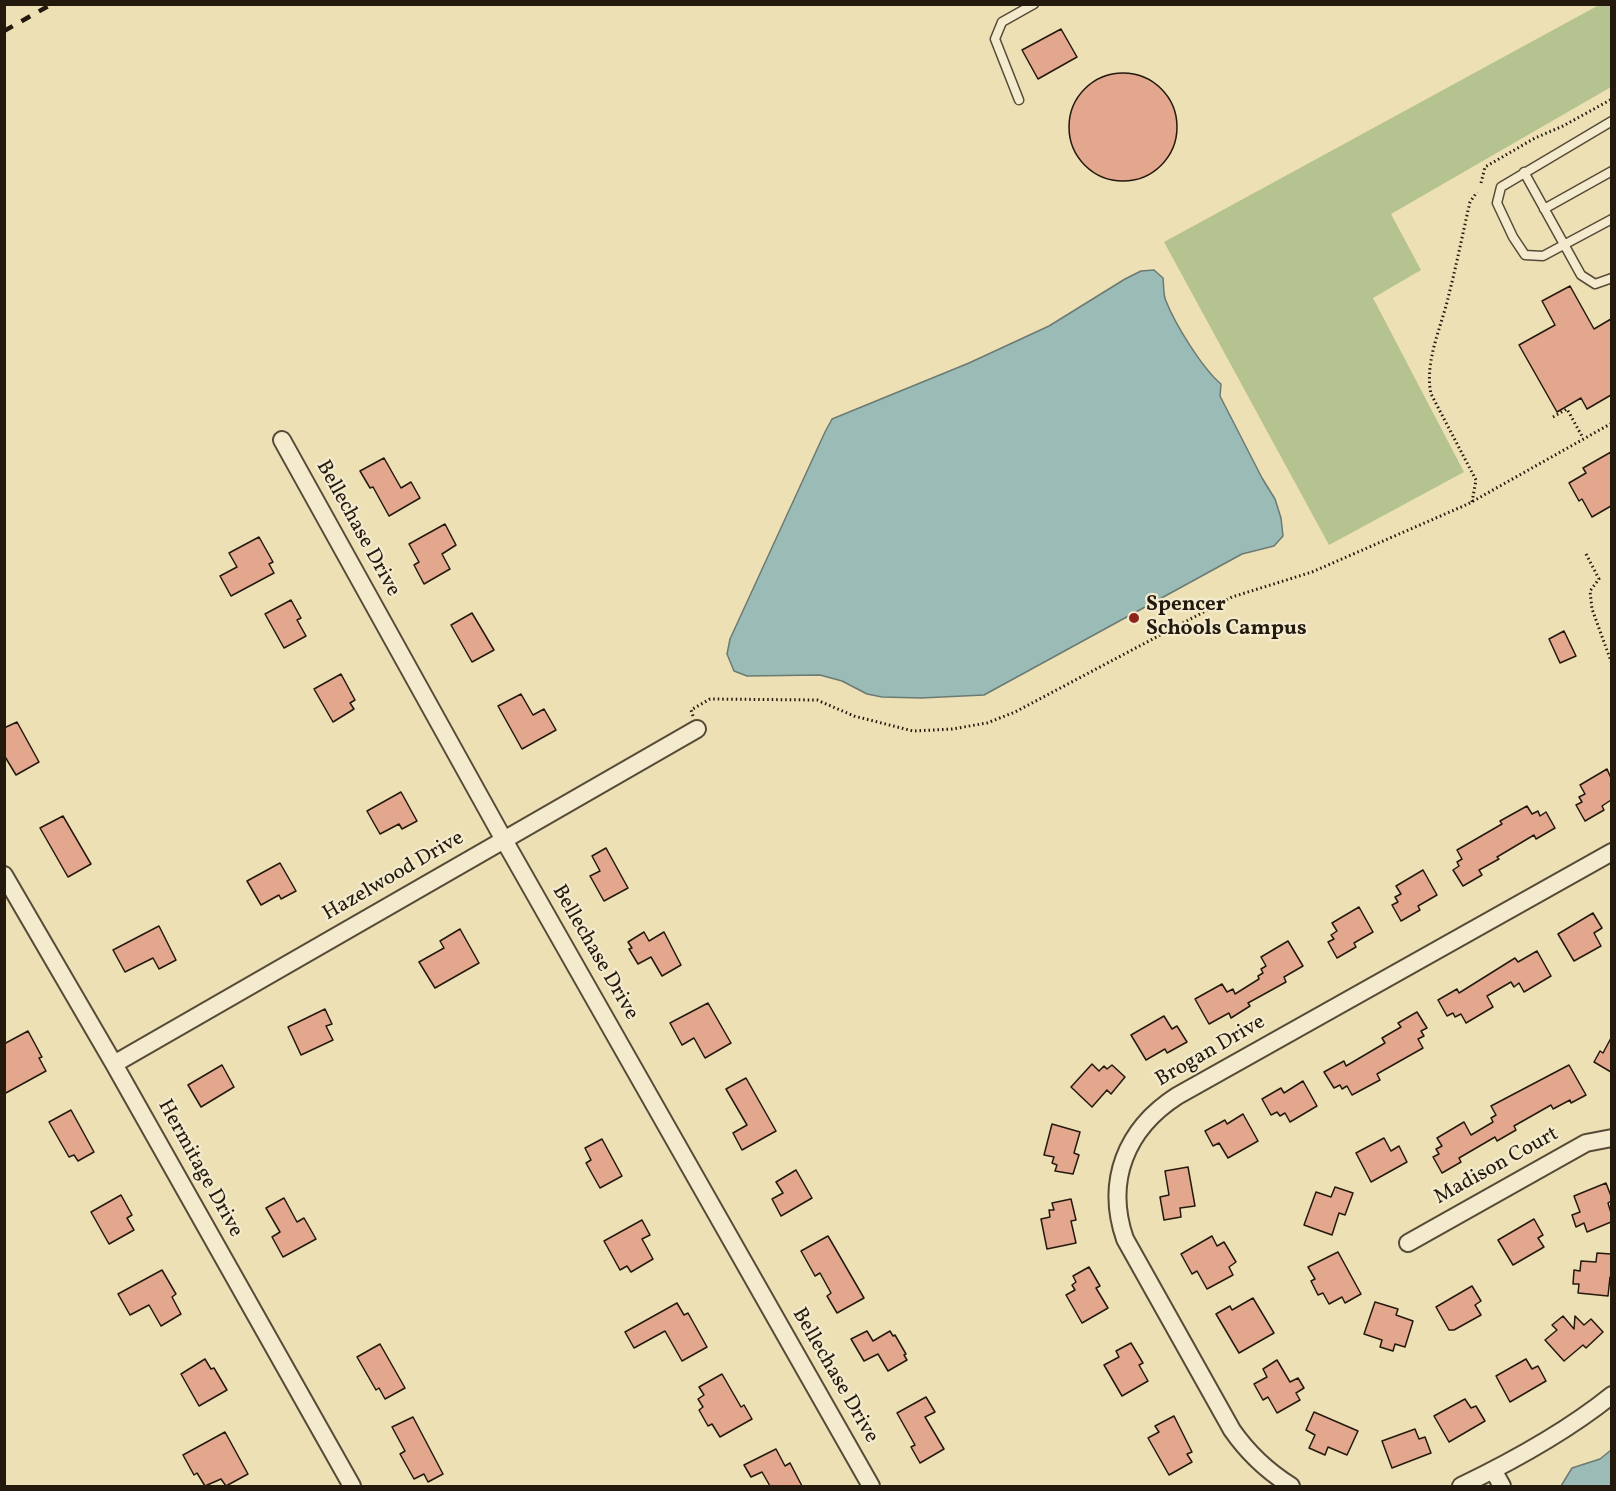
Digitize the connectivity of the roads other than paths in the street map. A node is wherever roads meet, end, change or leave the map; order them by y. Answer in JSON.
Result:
{"nodes":[{"id":1,"x":1034,"y":4,"type":"edge"},
{"id":2,"x":1019,"y":100,"type":"dead end"},
{"id":3,"x":1611,"y":121,"type":"edge"},
{"id":4,"x":1611,"y":171,"type":"edge"},
{"id":5,"x":1524,"y":172,"type":"junction"},
{"id":6,"x":1544,"y":209,"type":"junction"},
{"id":7,"x":1611,"y":219,"type":"edge"},
{"id":8,"x":1564,"y":246,"type":"junction"},
{"id":9,"x":1611,"y":279,"type":"edge"},
{"id":10,"x":282,"y":440,"type":"dead end"},
{"id":11,"x":696,"y":729,"type":"road end"},
{"id":12,"x":504,"y":840,"type":"junction"},
{"id":13,"x":1611,"y":852,"type":"edge"},
{"id":14,"x":4,"y":875,"type":"edge"},
{"id":15,"x":114,"y":1064,"type":"junction"},
{"id":16,"x":1611,"y":1138,"type":"edge"},
{"id":17,"x":1408,"y":1243,"type":"dead end"},
{"id":18,"x":1611,"y":1395,"type":"edge"},
{"id":19,"x":1493,"y":1470,"type":"junction"},
{"id":20,"x":352,"y":1486,"type":"edge"},
{"id":21,"x":871,"y":1486,"type":"edge"},
{"id":22,"x":1291,"y":1486,"type":"edge"},
{"id":23,"x":1461,"y":1486,"type":"edge"},
{"id":24,"x":1502,"y":1486,"type":"edge"}],
"edges":[{"from":1,"to":2,"type":"lane"},
{"from":3,"to":5,"type":"lane"},
{"from":4,"to":6,"type":"lane"},
{"from":5,"to":6,"type":"lane"},
{"from":5,"to":8,"type":"lane"},
{"from":6,"to":8,"type":"lane"},
{"from":7,"to":8,"type":"lane"},
{"from":8,"to":9,"type":"lane"},
{"from":10,"to":12,"type":"street","name":"Bellechase Drive"},
{"from":11,"to":12,"type":"street","name":"Hazelwood Drive"},
{"from":12,"to":15,"type":"street","name":"Hazelwood Drive"},
{"from":12,"to":21,"type":"street","name":"Bellechase Drive"},
{"from":13,"to":22,"type":"street","name":"Brogan Drive"},
{"from":14,"to":15,"type":"street","name":"Hermitage Drive"},
{"from":15,"to":20,"type":"street","name":"Hermitage Drive"},
{"from":16,"to":17,"type":"street","name":"Madison Court"},
{"from":18,"to":19,"type":"street"},
{"from":19,"to":23,"type":"street"},
{"from":19,"to":24,"type":"street"}]}
